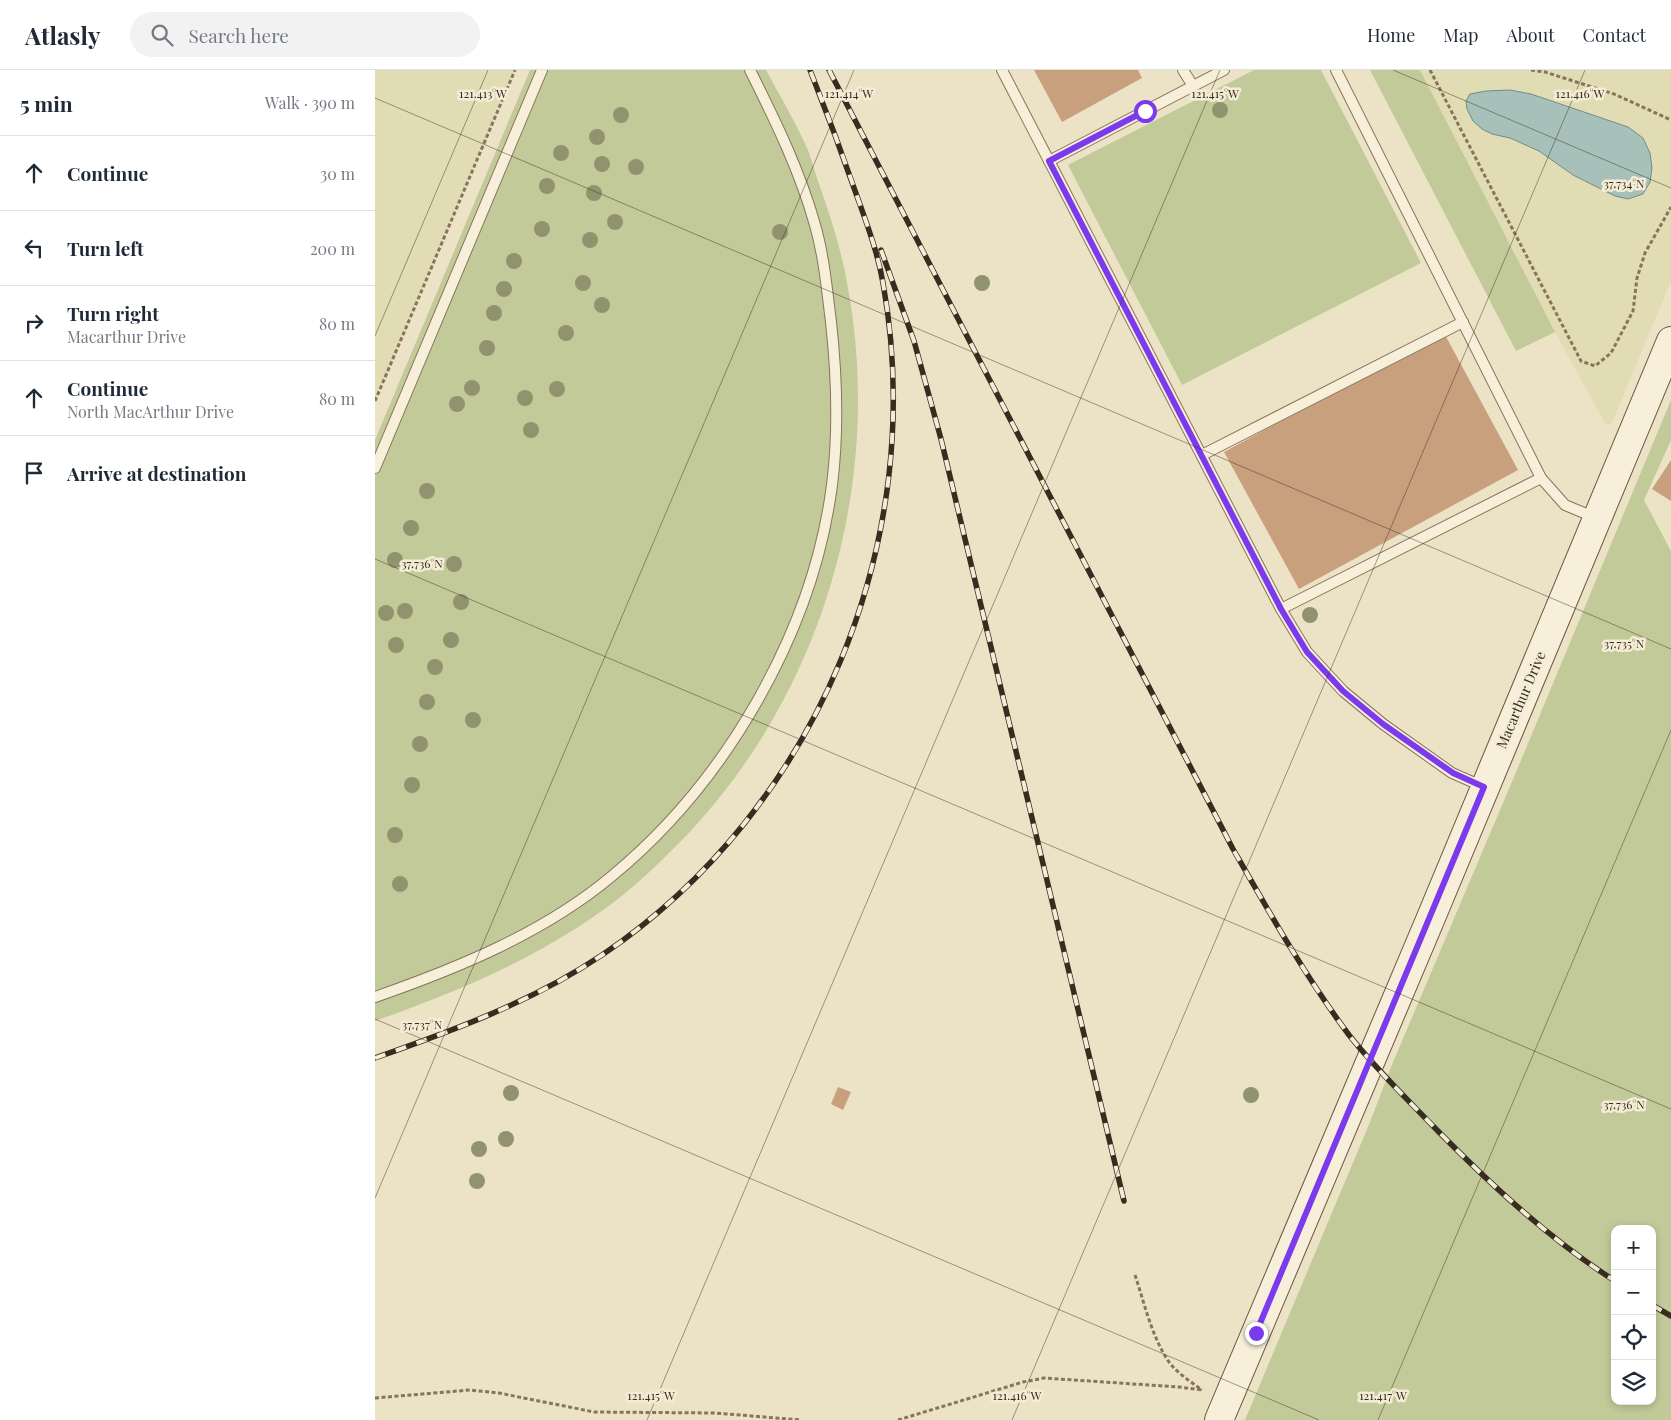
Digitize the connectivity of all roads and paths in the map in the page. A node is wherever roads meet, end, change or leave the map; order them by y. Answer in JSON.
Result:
{"nodes":[{"id":1,"x":515,"y":70,"type":"edge"},
{"id":2,"x":542,"y":70,"type":"edge"},
{"id":3,"x":749,"y":70,"type":"edge"},
{"id":4,"x":1002,"y":70,"type":"edge"},
{"id":5,"x":1183,"y":70,"type":"edge"},
{"id":6,"x":1224,"y":70,"type":"edge"},
{"id":7,"x":1336,"y":70,"type":"edge"},
{"id":8,"x":1431,"y":70,"type":"edge"},
{"id":9,"x":1531,"y":70,"type":"edge"},
{"id":10,"x":1193,"y":86,"type":"junction"},
{"id":11,"x":1671,"y":120,"type":"edge"},
{"id":12,"x":1049,"y":161,"type":"junction"},
{"id":13,"x":1671,"y":207,"type":"edge"},
{"id":14,"x":1463,"y":322,"type":"junction"},
{"id":15,"x":1671,"y":341,"type":"edge"},
{"id":16,"x":375,"y":401,"type":"edge"},
{"id":17,"x":1202,"y":455,"type":"junction"},
{"id":18,"x":375,"y":468,"type":"edge"},
{"id":19,"x":1541,"y":478,"type":"junction"},
{"id":20,"x":1597,"y":518,"type":"junction"},
{"id":21,"x":1281,"y":609,"type":"junction"},
{"id":22,"x":1484,"y":787,"type":"junction"},
{"id":23,"x":375,"y":997,"type":"edge"},
{"id":24,"x":1135,"y":1275,"type":"dead end"},
{"id":25,"x":1203,"y":1390,"type":"junction"},
{"id":26,"x":375,"y":1398,"type":"edge"},
{"id":27,"x":1224,"y":1410,"type":"edge"},
{"id":28,"x":801,"y":1420,"type":"edge"},
{"id":29,"x":897,"y":1420,"type":"edge"}],
"edges":[{"from":1,"to":16,"type":"path"},
{"from":2,"to":18,"type":"lane"},
{"from":3,"to":23,"type":"lane"},
{"from":4,"to":12,"type":"lane"},
{"from":5,"to":10,"type":"lane"},
{"from":6,"to":10,"type":"lane"},
{"from":7,"to":14,"type":"lane"},
{"from":8,"to":13,"type":"path"},
{"from":9,"to":11,"type":"path"},
{"from":10,"to":12,"type":"lane"},
{"from":12,"to":17,"type":"lane"},
{"from":14,"to":17,"type":"lane"},
{"from":14,"to":19,"type":"lane"},
{"from":15,"to":20,"type":"main road","name":"Macarthur Drive"},
{"from":17,"to":21,"type":"lane"},
{"from":19,"to":20,"type":"lane"},
{"from":19,"to":21,"type":"lane"},
{"from":20,"to":22,"type":"main road","name":"Macarthur Drive"},
{"from":21,"to":22,"type":"lane"},
{"from":22,"to":27,"type":"main road","name":"Macarthur Drive"},
{"from":24,"to":25,"type":"path"},
{"from":25,"to":27,"type":"path"},
{"from":25,"to":29,"type":"path"},
{"from":26,"to":28,"type":"path"}]}
